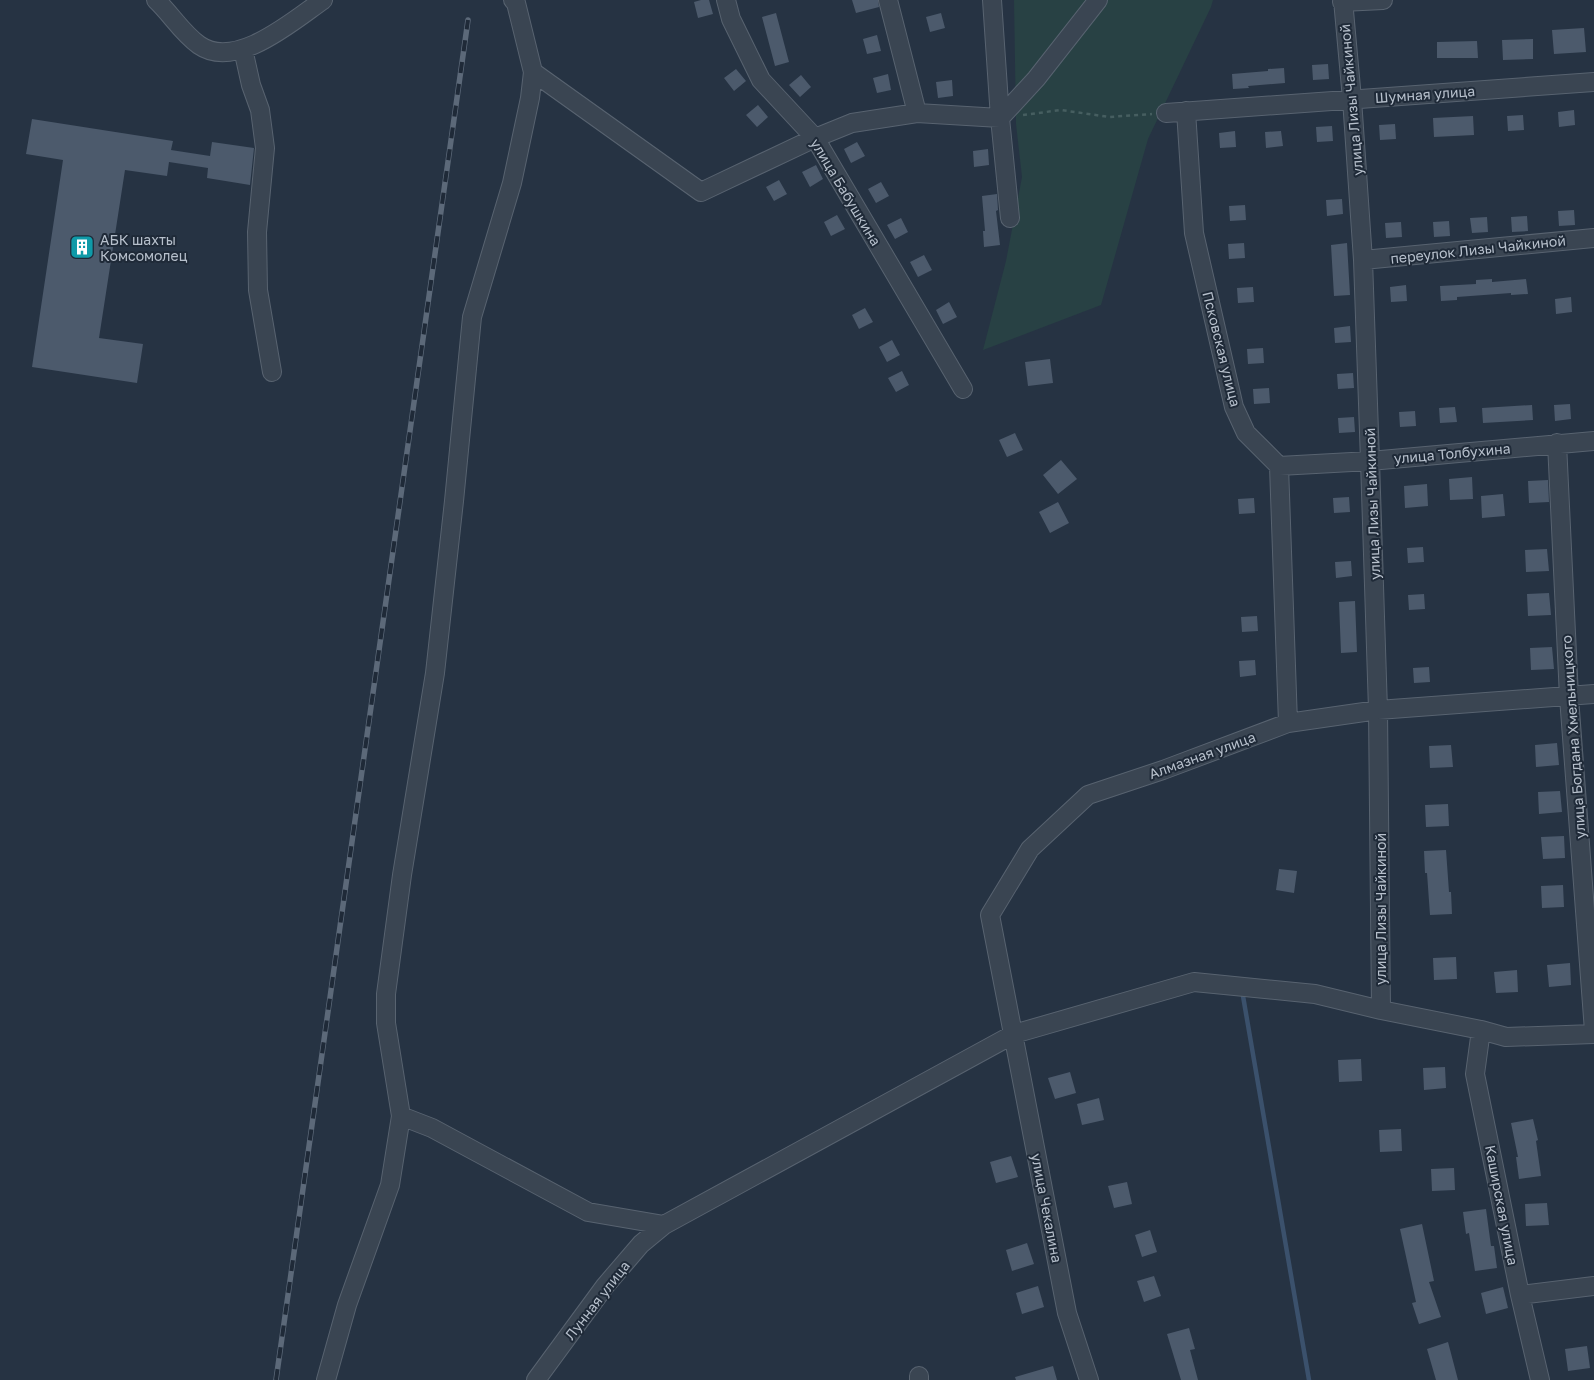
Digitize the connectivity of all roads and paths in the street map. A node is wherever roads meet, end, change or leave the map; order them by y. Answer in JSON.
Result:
{"nodes":[{"id":1,"x":156,"y":0,"type":"edge"},
{"id":2,"x":323,"y":0,"type":"edge"},
{"id":3,"x":513,"y":0,"type":"edge"},
{"id":4,"x":726,"y":0,"type":"edge"},
{"id":5,"x":888,"y":0,"type":"edge"},
{"id":6,"x":992,"y":0,"type":"edge"},
{"id":7,"x":1098,"y":0,"type":"edge"},
{"id":8,"x":1383,"y":0,"type":"edge"},
{"id":9,"x":1342,"y":1,"type":"edge"},
{"id":10,"x":243,"y":49,"type":"junction"},
{"id":11,"x":533,"y":72,"type":"junction"},
{"id":12,"x":1594,"y":82,"type":"edge"},
{"id":13,"x":1352,"y":99,"type":"junction"},
{"id":14,"x":1186,"y":111,"type":"junction"},
{"id":15,"x":917,"y":113,"type":"junction"},
{"id":16,"x":1166,"y":113,"type":"joint"},
{"id":17,"x":1000,"y":118,"type":"junction"},
{"id":18,"x":814,"y":138,"type":"junction"},
{"id":19,"x":1010,"y":218,"type":"dead end"},
{"id":20,"x":1594,"y":238,"type":"edge"},
{"id":21,"x":1363,"y":260,"type":"junction"},
{"id":22,"x":272,"y":372,"type":"dead end"},
{"id":23,"x":963,"y":389,"type":"dead end"},
{"id":24,"x":1594,"y":441,"type":"edge"},
{"id":25,"x":1557,"y":443,"type":"junction"},
{"id":26,"x":1370,"y":461,"type":"junction"},
{"id":27,"x":1279,"y":466,"type":"junction"},
{"id":28,"x":1594,"y":694,"type":"edge"},
{"id":29,"x":1569,"y":697,"type":"junction"},
{"id":30,"x":1378,"y":710,"type":"junction"},
{"id":31,"x":1288,"y":723,"type":"junction"},
{"id":32,"x":1381,"y":1010,"type":"junction"},
{"id":33,"x":1481,"y":1030,"type":"junction"},
{"id":34,"x":1594,"y":1033,"type":"edge"},
{"id":35,"x":1014,"y":1034,"type":"junction"},
{"id":36,"x":401,"y":1116,"type":"junction"},
{"id":37,"x":664,"y":1225,"type":"junction"},
{"id":38,"x":1594,"y":1286,"type":"edge"},
{"id":39,"x":1520,"y":1295,"type":"junction"},
{"id":40,"x":326,"y":1380,"type":"edge"},
{"id":41,"x":536,"y":1380,"type":"edge"},
{"id":42,"x":1089,"y":1380,"type":"edge"},
{"id":43,"x":1540,"y":1380,"type":"edge"}],
"edges":[{"from":1,"to":10,"type":"street"},
{"from":2,"to":10,"type":"street"},
{"from":3,"to":11,"type":"street"},
{"from":4,"to":18,"type":"street","name":"улица Бабушкина"},
{"from":5,"to":15,"type":"street"},
{"from":6,"to":17,"type":"street"},
{"from":7,"to":17,"type":"street"},
{"from":8,"to":9,"type":"street"},
{"from":9,"to":13,"type":"street","name":"улица Лизы Чайкиной"},
{"from":10,"to":22,"type":"street"},
{"from":11,"to":18,"type":"street"},
{"from":11,"to":36,"type":"street"},
{"from":12,"to":13,"type":"street","name":"Шумная улица"},
{"from":13,"to":14,"type":"street","name":"Шумная улица"},
{"from":13,"to":21,"type":"street","name":"улица Лизы Чайкиной"},
{"from":14,"to":16,"type":"street","name":"Шумная улица"},
{"from":14,"to":27,"type":"street","name":"Псковская улица"},
{"from":15,"to":17,"type":"street"},
{"from":15,"to":18,"type":"street"},
{"from":16,"to":17,"type":"path"},
{"from":17,"to":19,"type":"street"},
{"from":18,"to":23,"type":"street","name":"улица Бабушкина"},
{"from":20,"to":21,"type":"street","name":"переулок Лизы Чайкиной"},
{"from":21,"to":26,"type":"street","name":"улица Лизы Чайкиной"},
{"from":24,"to":25,"type":"street","name":"улица Толбухина"},
{"from":25,"to":26,"type":"street","name":"улица Толбухина"},
{"from":25,"to":29,"type":"street","name":"улица Богдана Хмельницкого"},
{"from":26,"to":27,"type":"street","name":"улица Толбухина"},
{"from":26,"to":30,"type":"street","name":"улица Лизы Чайкиной"},
{"from":27,"to":31,"type":"street"},
{"from":28,"to":29,"type":"street","name":"Алмазная улица"},
{"from":29,"to":30,"type":"street","name":"Алмазная улица"},
{"from":29,"to":34,"type":"street","name":"улица Богдана Хмельницкого"},
{"from":30,"to":31,"type":"street","name":"Алмазная улица"},
{"from":30,"to":32,"type":"street","name":"улица Лизы Чайкиной"},
{"from":31,"to":35,"type":"street","name":"Алмазная улица"},
{"from":32,"to":33,"type":"street","name":"Лунная улица"},
{"from":32,"to":35,"type":"street","name":"Лунная улица"},
{"from":33,"to":34,"type":"street","name":"Лунная улица"},
{"from":33,"to":39,"type":"street","name":"Каширская улица"},
{"from":35,"to":37,"type":"street","name":"Лунная улица"},
{"from":35,"to":42,"type":"street","name":"улица Чекалина"},
{"from":36,"to":37,"type":"street"},
{"from":36,"to":40,"type":"street"},
{"from":37,"to":41,"type":"street","name":"Лунная улица"},
{"from":38,"to":39,"type":"street"},
{"from":39,"to":43,"type":"street","name":"Каширская улица"}]}
